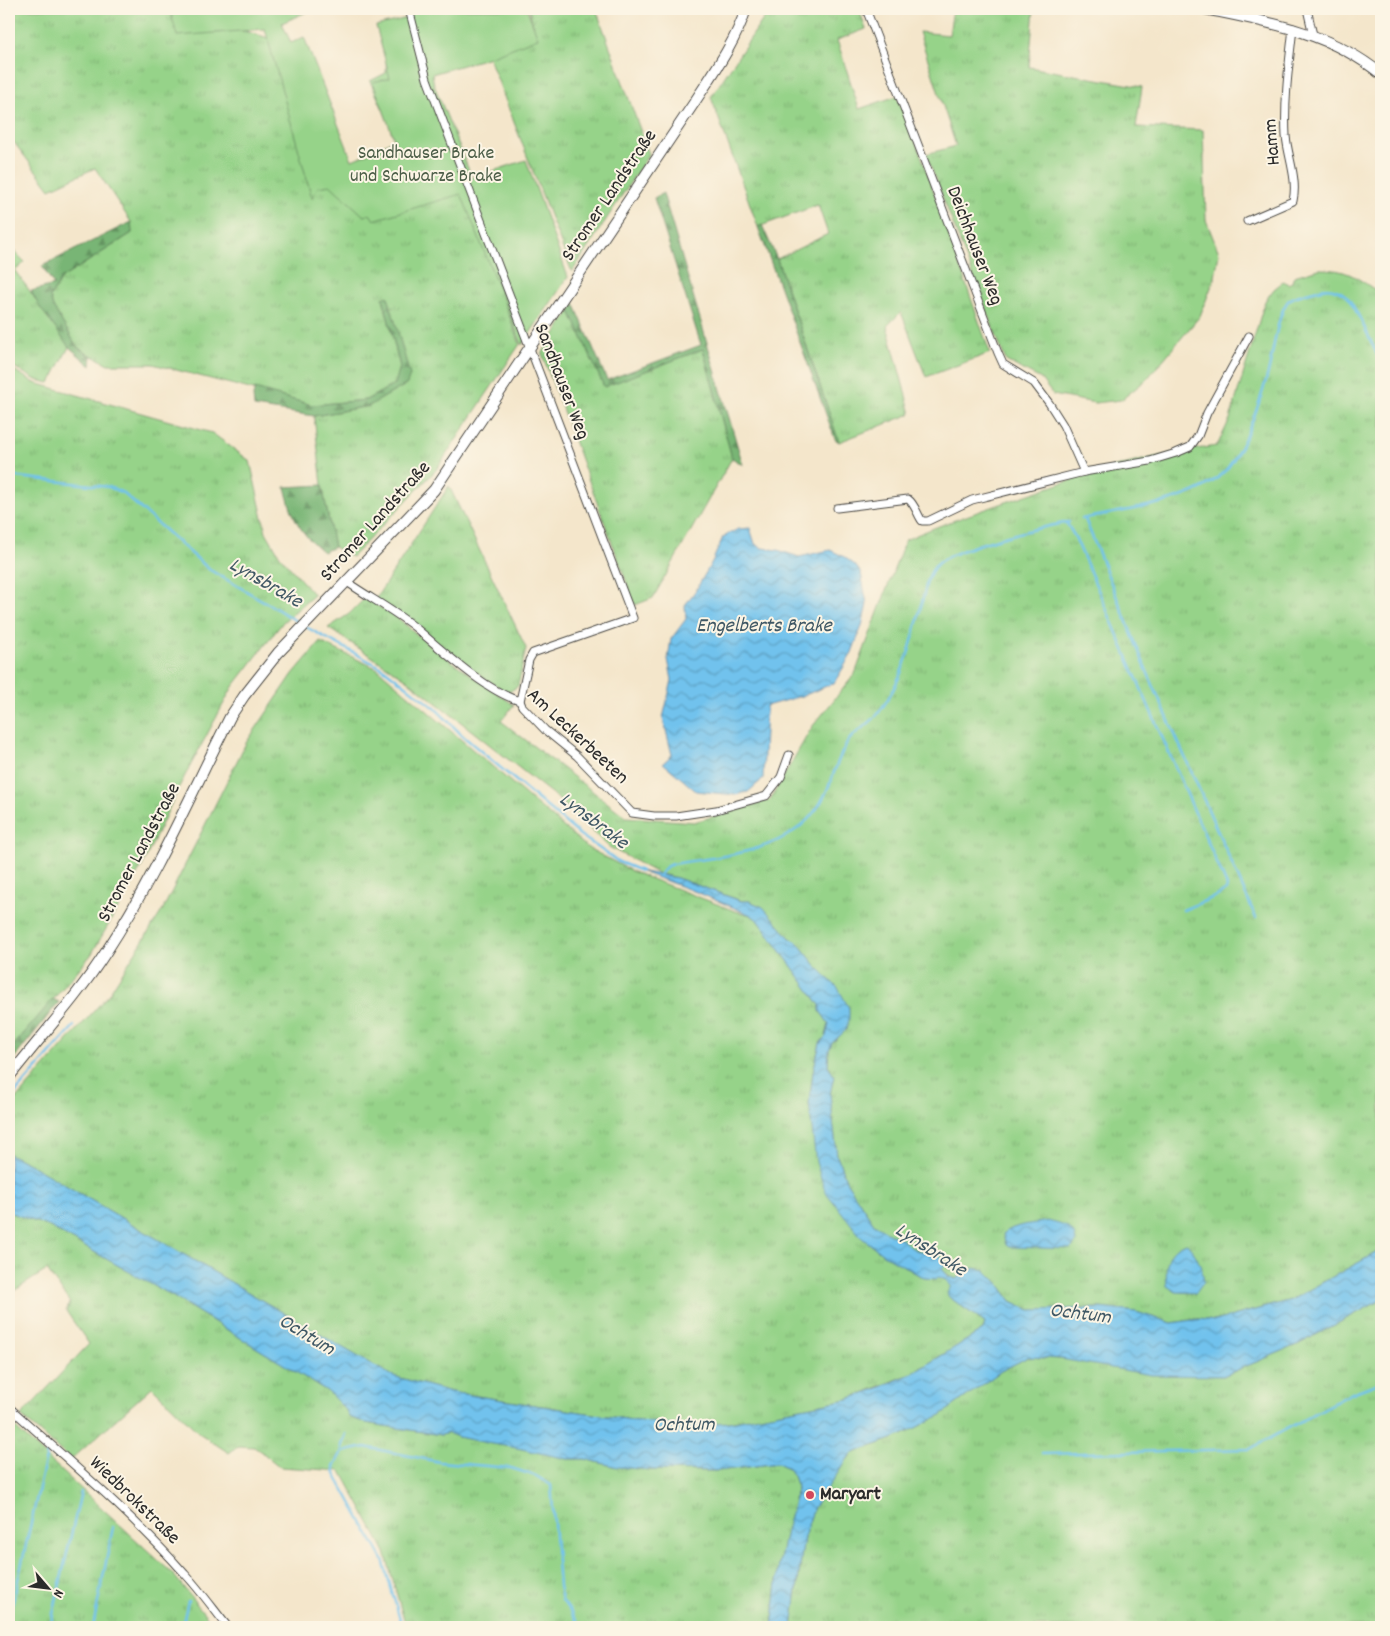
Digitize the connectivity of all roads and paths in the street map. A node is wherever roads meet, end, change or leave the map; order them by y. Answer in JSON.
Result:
{"nodes":[{"id":1,"x":409,"y":9,"type":"edge"},
{"id":2,"x":746,"y":9,"type":"edge"},
{"id":3,"x":866,"y":9,"type":"edge"},
{"id":4,"x":1205,"y":9,"type":"edge"},
{"id":5,"x":1307,"y":9,"type":"edge"},
{"id":6,"x":1293,"y":28,"type":"junction"},
{"id":7,"x":1313,"y":35,"type":"junction"},
{"id":8,"x":1381,"y":74,"type":"edge"},
{"id":9,"x":1247,"y":222,"type":"dead end"},
{"id":10,"x":1250,"y":336,"type":"dead end"},
{"id":11,"x":530,"y":346,"type":"junction"},
{"id":12,"x":1084,"y":472,"type":"junction"},
{"id":13,"x":837,"y":508,"type":"dead end"},
{"id":14,"x":347,"y":582,"type":"junction"},
{"id":15,"x":520,"y":701,"type":"junction"},
{"id":16,"x":789,"y":755,"type":"dead end"},
{"id":17,"x":9,"y":1077,"type":"edge"},
{"id":18,"x":9,"y":1407,"type":"edge"},
{"id":19,"x":228,"y":1627,"type":"edge"}],
"edges":[{"from":1,"to":11,"type":"street","name":"Sandhauser Weg"},
{"from":2,"to":11,"type":"main road","name":"Stromer Landstraße"},
{"from":3,"to":12,"type":"street","name":"Deichhauser Weg"},
{"from":4,"to":6,"type":"main road"},
{"from":5,"to":7,"type":"street"},
{"from":6,"to":7,"type":"main road"},
{"from":6,"to":9,"type":"street","name":"Hamm"},
{"from":7,"to":8,"type":"main road"},
{"from":10,"to":12,"type":"street"},
{"from":11,"to":14,"type":"main road","name":"Stromer Landstraße"},
{"from":11,"to":15,"type":"street","name":"Sandhauser Weg"},
{"from":12,"to":13,"type":"street"},
{"from":14,"to":15,"type":"street","name":"Am Leckerbeeten"},
{"from":14,"to":17,"type":"main road","name":"Stromer Landstraße"},
{"from":15,"to":16,"type":"street","name":"Am Leckerbeeten"},
{"from":18,"to":19,"type":"street","name":"Wiedbrokstraße"}]}
